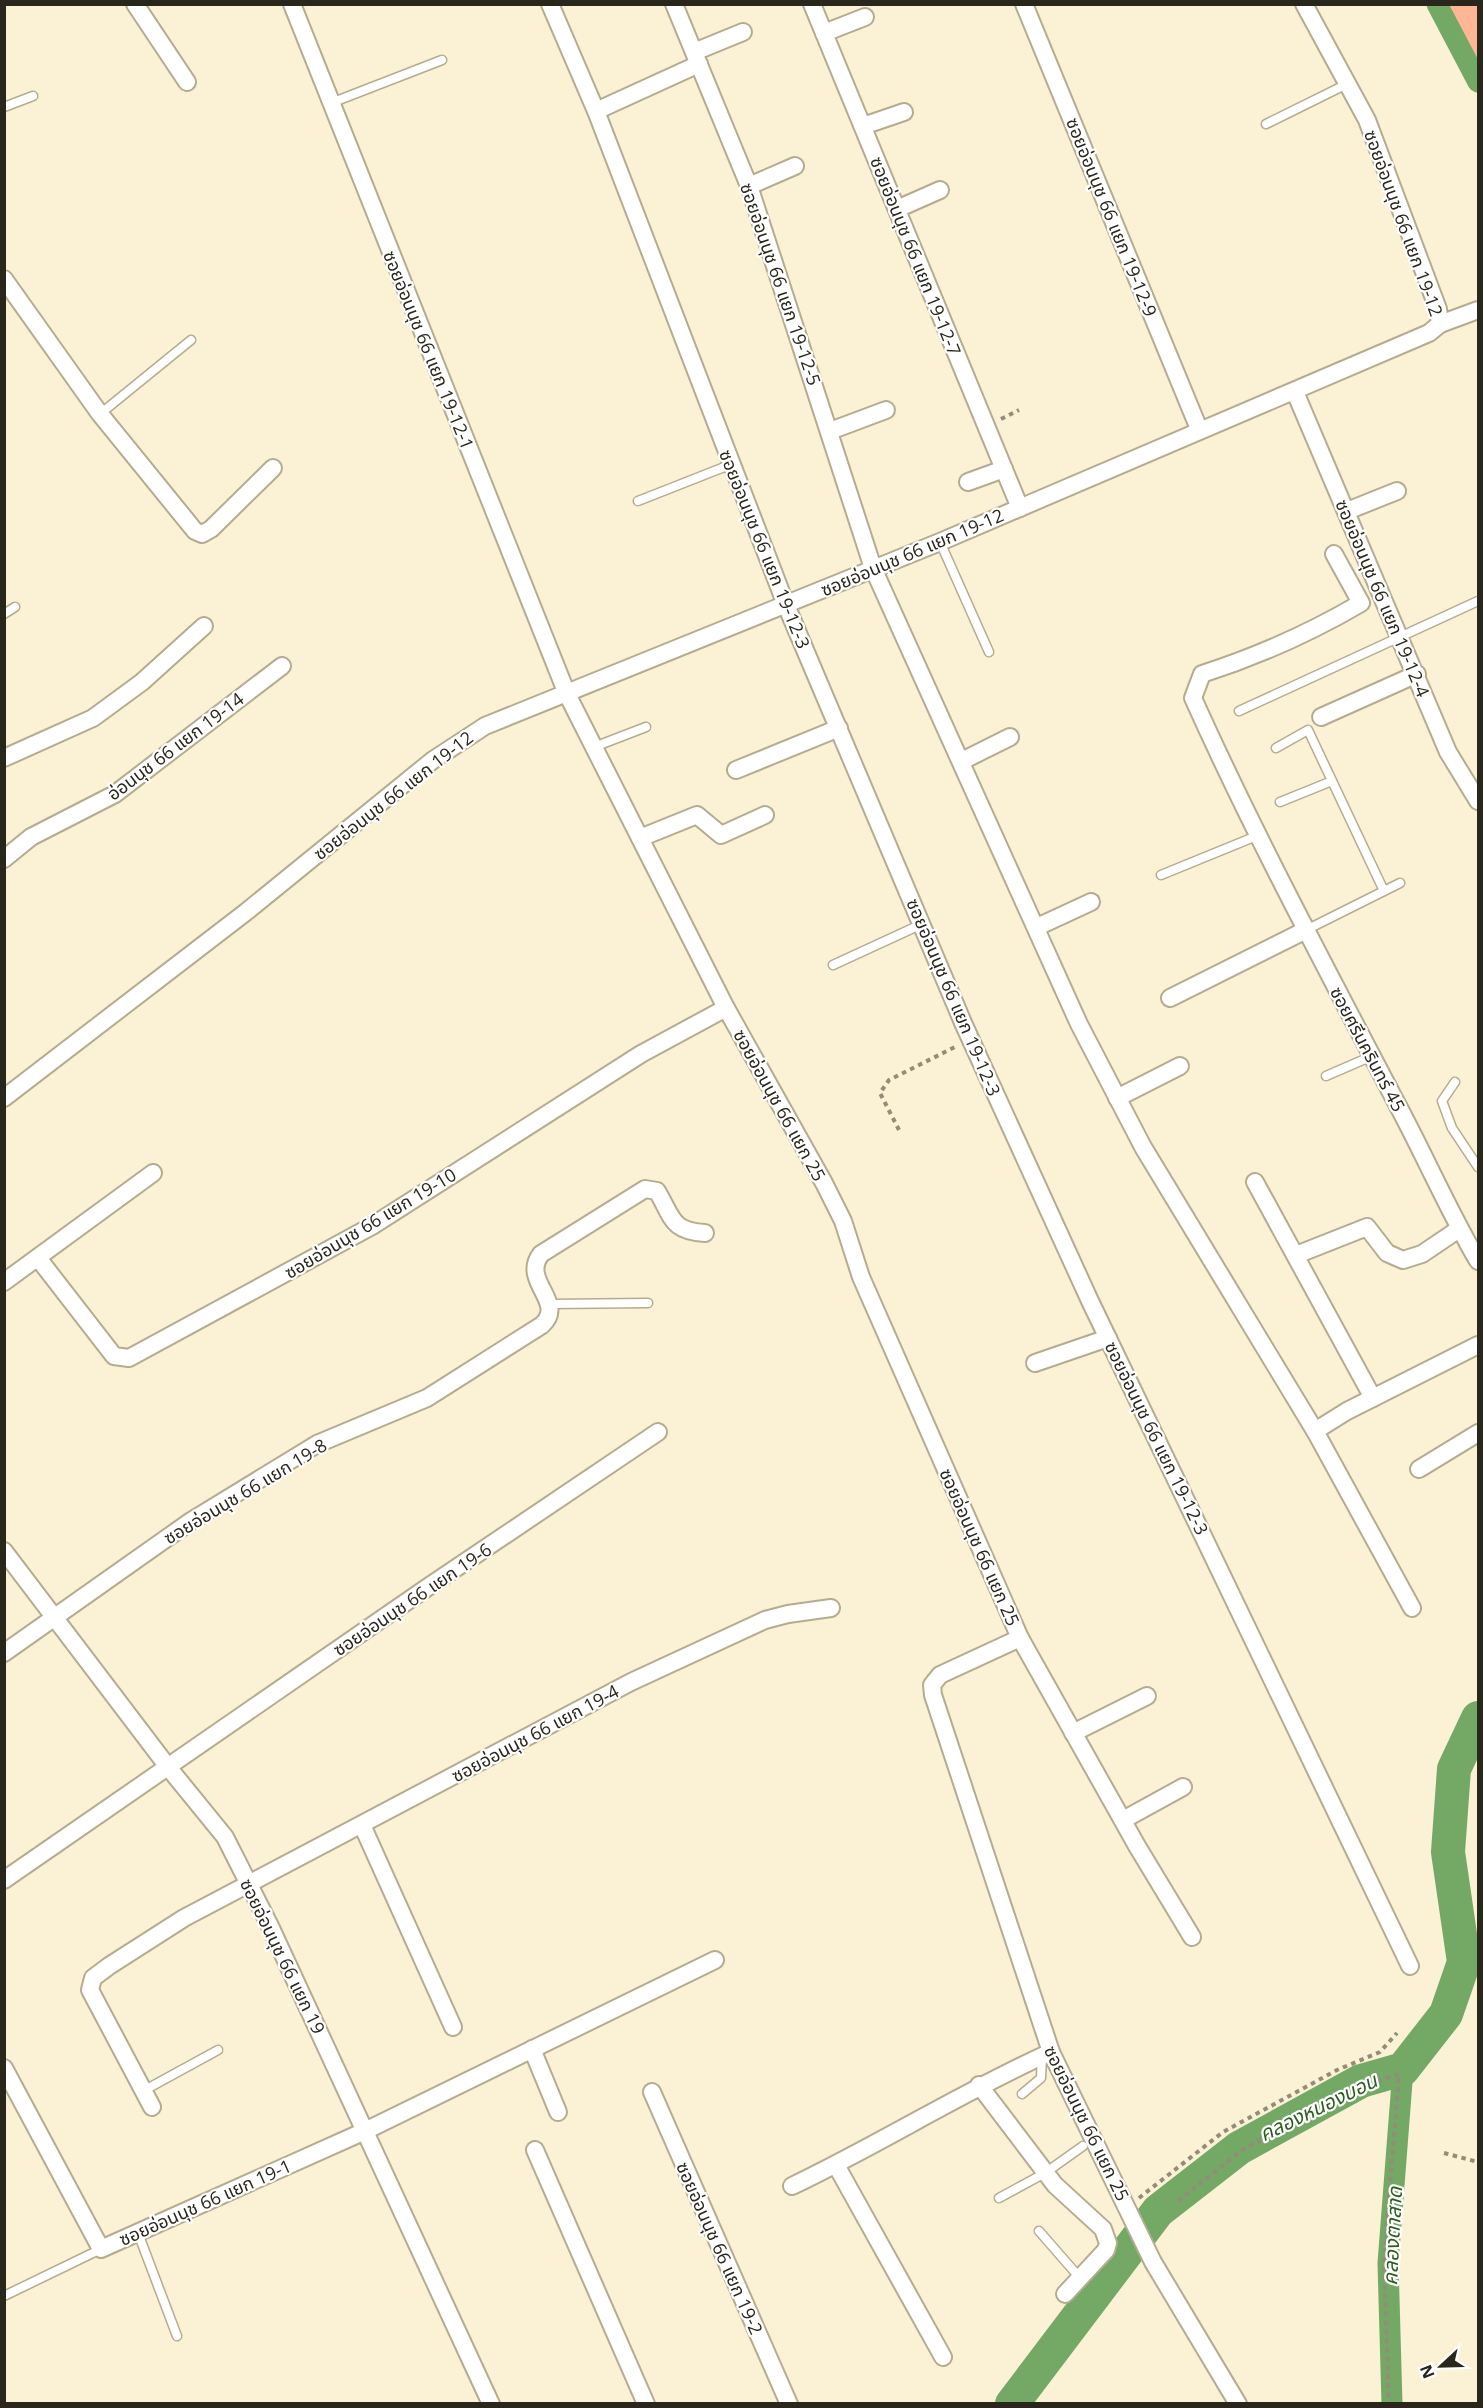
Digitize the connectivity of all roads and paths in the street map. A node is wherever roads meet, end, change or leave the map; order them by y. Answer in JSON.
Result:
{"nodes":[{"id":1,"x":135,"y":4,"type":"edge"},
{"id":2,"x":292,"y":4,"type":"edge"},
{"id":3,"x":550,"y":4,"type":"edge"},
{"id":4,"x":674,"y":4,"type":"edge"},
{"id":5,"x":812,"y":4,"type":"edge"},
{"id":6,"x":1024,"y":4,"type":"edge"},
{"id":7,"x":1304,"y":4,"type":"edge"},
{"id":8,"x":866,"y":17,"type":"dead end"},
{"id":9,"x":743,"y":32,"type":"dead end"},
{"id":10,"x":824,"y":33,"type":"junction"},
{"id":11,"x":697,"y":58,"type":"junction"},
{"id":12,"x":442,"y":60,"type":"dead end"},
{"id":13,"x":187,"y":82,"type":"dead end"},
{"id":14,"x":1349,"y":83,"type":"junction"},
{"id":15,"x":33,"y":96,"type":"dead end"},
{"id":16,"x":331,"y":103,"type":"junction"},
{"id":17,"x":4,"y":107,"type":"edge"},
{"id":18,"x":596,"y":111,"type":"junction"},
{"id":19,"x":904,"y":112,"type":"dead end"},
{"id":20,"x":1266,"y":124,"type":"dead end"},
{"id":21,"x":863,"y":126,"type":"junction"},
{"id":22,"x":795,"y":166,"type":"dead end"},
{"id":23,"x":749,"y":186,"type":"junction"},
{"id":24,"x":940,"y":190,"type":"dead end"},
{"id":25,"x":897,"y":209,"type":"junction"},
{"id":26,"x":4,"y":279,"type":"edge"},
{"id":27,"x":1479,"y":310,"type":"edge"},
{"id":28,"x":1440,"y":324,"type":"junction"},
{"id":29,"x":191,"y":340,"type":"dead end"},
{"id":30,"x":1294,"y":392,"type":"junction"},
{"id":31,"x":886,"y":410,"type":"dead end"},
{"id":32,"x":100,"y":414,"type":"junction"},
{"id":33,"x":1199,"y":429,"type":"junction"},
{"id":34,"x":830,"y":431,"type":"junction"},
{"id":35,"x":732,"y":464,"type":"junction"},
{"id":36,"x":273,"y":468,"type":"dead end"},
{"id":37,"x":1004,"y":469,"type":"junction"},
{"id":38,"x":968,"y":482,"type":"dead end"},
{"id":39,"x":1396,"y":490,"type":"dead end"},
{"id":40,"x":638,"y":501,"type":"dead end"},
{"id":41,"x":1020,"y":507,"type":"junction"},
{"id":42,"x":1347,"y":512,"type":"junction"},
{"id":43,"x":940,"y":542,"type":"junction"},
{"id":44,"x":1334,"y":554,"type":"dead end"},
{"id":45,"x":873,"y":568,"type":"junction"},
{"id":46,"x":1479,"y":601,"type":"edge"},
{"id":47,"x":786,"y":605,"type":"junction"},
{"id":48,"x":15,"y":606,"type":"dead end"},
{"id":49,"x":4,"y":614,"type":"edge"},
{"id":50,"x":204,"y":627,"type":"dead end"},
{"id":51,"x":1400,"y":634,"type":"junction"},
{"id":52,"x":989,"y":652,"type":"dead end"},
{"id":53,"x":282,"y":666,"type":"dead end"},
{"id":54,"x":1417,"y":674,"type":"junction"},
{"id":55,"x":567,"y":694,"type":"junction"},
{"id":56,"x":1239,"y":711,"type":"dead end"},
{"id":57,"x":1321,"y":717,"type":"dead end"},
{"id":58,"x":646,"y":727,"type":"dead end"},
{"id":59,"x":839,"y":728,"type":"junction"},
{"id":60,"x":1010,"y":737,"type":"dead end"},
{"id":61,"x":594,"y":747,"type":"junction"},
{"id":62,"x":1276,"y":748,"type":"dead end"},
{"id":63,"x":4,"y":758,"type":"edge"},
{"id":64,"x":962,"y":761,"type":"junction"},
{"id":65,"x":736,"y":770,"type":"dead end"},
{"id":66,"x":1332,"y":781,"type":"junction"},
{"id":67,"x":1479,"y":801,"type":"edge"},
{"id":68,"x":1280,"y":802,"type":"dead end"},
{"id":69,"x":765,"y":815,"type":"dead end"},
{"id":70,"x":1260,"y":835,"type":"junction"},
{"id":71,"x":640,"y":838,"type":"junction"},
{"id":72,"x":4,"y":859,"type":"edge"},
{"id":73,"x":1161,"y":874,"type":"dead end"},
{"id":74,"x":1400,"y":883,"type":"dead end"},
{"id":75,"x":1384,"y":891,"type":"junction"},
{"id":76,"x":1091,"y":902,"type":"dead end"},
{"id":77,"x":922,"y":924,"type":"junction"},
{"id":78,"x":1037,"y":927,"type":"junction"},
{"id":79,"x":1306,"y":930,"type":"junction"},
{"id":80,"x":833,"y":964,"type":"dead end"},
{"id":81,"x":1170,"y":998,"type":"dead end"},
{"id":82,"x":726,"y":1008,"type":"junction"},
{"id":83,"x":971,"y":1039,"type":"junction"},
{"id":84,"x":1372,"y":1056,"type":"junction"},
{"id":85,"x":1180,"y":1066,"type":"dead end"},
{"id":86,"x":1326,"y":1076,"type":"dead end"},
{"id":87,"x":1455,"y":1082,"type":"dead end"},
{"id":88,"x":4,"y":1098,"type":"edge"},
{"id":89,"x":1117,"y":1098,"type":"junction"},
{"id":90,"x":898,"y":1130,"type":"dead end"},
{"id":91,"x":1479,"y":1167,"type":"edge"},
{"id":92,"x":153,"y":1173,"type":"dead end"},
{"id":93,"x":1255,"y":1182,"type":"dead end"},
{"id":94,"x":1459,"y":1229,"type":"junction"},
{"id":95,"x":705,"y":1233,"type":"dead end"},
{"id":96,"x":1296,"y":1255,"type":"junction"},
{"id":97,"x":38,"y":1258,"type":"junction"},
{"id":98,"x":1479,"y":1261,"type":"edge"},
{"id":99,"x":4,"y":1282,"type":"edge"},
{"id":100,"x":648,"y":1303,"type":"dead end"},
{"id":101,"x":549,"y":1304,"type":"junction"},
{"id":102,"x":1108,"y":1338,"type":"junction"},
{"id":103,"x":1479,"y":1345,"type":"edge"},
{"id":104,"x":1035,"y":1363,"type":"dead end"},
{"id":105,"x":1373,"y":1398,"type":"junction"},
{"id":106,"x":1315,"y":1431,"type":"junction"},
{"id":107,"x":658,"y":1432,"type":"dead end"},
{"id":108,"x":1479,"y":1433,"type":"edge"},
{"id":109,"x":1419,"y":1468,"type":"dead end"},
{"id":110,"x":4,"y":1551,"type":"edge"},
{"id":111,"x":831,"y":1608,"type":"dead end"},
{"id":112,"x":1412,"y":1608,"type":"dead end"},
{"id":113,"x":53,"y":1617,"type":"junction"},
{"id":114,"x":1020,"y":1638,"type":"junction"},
{"id":115,"x":4,"y":1653,"type":"edge"},
{"id":116,"x":1147,"y":1696,"type":"dead end"},
{"id":117,"x":1073,"y":1733,"type":"junction"},
{"id":118,"x":168,"y":1767,"type":"junction"},
{"id":119,"x":1183,"y":1787,"type":"dead end"},
{"id":120,"x":1123,"y":1820,"type":"junction"},
{"id":121,"x":362,"y":1825,"type":"junction"},
{"id":122,"x":4,"y":1880,"type":"edge"},
{"id":123,"x":249,"y":1884,"type":"junction"},
{"id":124,"x":1192,"y":1938,"type":"dead end"},
{"id":125,"x":715,"y":1960,"type":"dead end"},
{"id":126,"x":1410,"y":1966,"type":"dead end"},
{"id":127,"x":453,"y":2027,"type":"dead end"},
{"id":128,"x":1397,"y":2033,"type":"dead end"},
{"id":129,"x":532,"y":2049,"type":"junction"},
{"id":130,"x":218,"y":2050,"type":"dead end"},
{"id":131,"x":1046,"y":2054,"type":"junction"},
{"id":132,"x":4,"y":2068,"type":"edge"},
{"id":133,"x":979,"y":2085,"type":"junction"},
{"id":134,"x":143,"y":2091,"type":"junction"},
{"id":135,"x":652,"y":2092,"type":"dead end"},
{"id":136,"x":10,"y":2093,"type":"edge"},
{"id":137,"x":1022,"y":2094,"type":"dead end"},
{"id":138,"x":152,"y":2107,"type":"dead end"},
{"id":139,"x":558,"y":2112,"type":"dead end"},
{"id":140,"x":365,"y":2131,"type":"junction"},
{"id":141,"x":1083,"y":2146,"type":"dead end"},
{"id":142,"x":535,"y":2150,"type":"dead end"},
{"id":143,"x":1444,"y":2153,"type":"dead end"},
{"id":144,"x":1479,"y":2162,"type":"edge"},
{"id":145,"x":836,"y":2165,"type":"junction"},
{"id":146,"x":1046,"y":2173,"type":"junction"},
{"id":147,"x":792,"y":2186,"type":"dead end"},
{"id":148,"x":999,"y":2198,"type":"dead end"},
{"id":149,"x":1178,"y":2201,"type":"dead end"},
{"id":150,"x":1130,"y":2212,"type":"junction"},
{"id":151,"x":1039,"y":2231,"type":"dead end"},
{"id":152,"x":138,"y":2233,"type":"junction"},
{"id":153,"x":101,"y":2249,"type":"junction"},
{"id":154,"x":1080,"y":2278,"type":"junction"},
{"id":155,"x":1065,"y":2294,"type":"dead end"},
{"id":156,"x":4,"y":2296,"type":"edge"},
{"id":157,"x":177,"y":2336,"type":"dead end"},
{"id":158,"x":943,"y":2357,"type":"dead end"},
{"id":159,"x":492,"y":2403,"type":"edge"},
{"id":160,"x":646,"y":2403,"type":"edge"},
{"id":161,"x":789,"y":2403,"type":"edge"},
{"id":162,"x":1238,"y":2403,"type":"edge"},
{"id":163,"x":1389,"y":2403,"type":"edge"}],
"edges":[{"from":1,"to":13,"type":"street"},
{"from":2,"to":16,"type":"street","name":"ซอยอ่อนนุช 66 แยก 19-12-1"},
{"from":3,"to":18,"type":"street","name":"ซอยอ่อนนุช 66 แยก 19-12-3"},
{"from":4,"to":11,"type":"street","name":"ซอยอ่อนนุช 66 แยก 19-12-5"},
{"from":5,"to":10,"type":"street","name":"ซอยอ่อนนุช 66 แยก 19-12-7"},
{"from":6,"to":33,"type":"street","name":"ซอยอ่อนนุช 66 แยก 19-12-9"},
{"from":7,"to":14,"type":"street","name":"ซอยอ่อนนุช 66 แยก 19-12"},
{"from":8,"to":10,"type":"street"},
{"from":9,"to":11,"type":"street"},
{"from":10,"to":21,"type":"street","name":"ซอยอ่อนนุช 66 แยก 19-12-7"},
{"from":11,"to":18,"type":"street"},
{"from":11,"to":23,"type":"street","name":"ซอยอ่อนนุช 66 แยก 19-12-5"},
{"from":12,"to":16,"type":"lane"},
{"from":14,"to":20,"type":"lane"},
{"from":14,"to":28,"type":"street","name":"ซอยอ่อนนุช 66 แยก 19-12"},
{"from":15,"to":17,"type":"lane"},
{"from":16,"to":55,"type":"street","name":"ซอยอ่อนนุช 66 แยก 19-12-1"},
{"from":18,"to":35,"type":"street","name":"ซอยอ่อนนุช 66 แยก 19-12-3"},
{"from":19,"to":21,"type":"street"},
{"from":21,"to":25,"type":"street","name":"ซอยอ่อนนุช 66 แยก 19-12-7"},
{"from":22,"to":23,"type":"street"},
{"from":23,"to":34,"type":"street","name":"ซอยอ่อนนุช 66 แยก 19-12-5"},
{"from":24,"to":25,"type":"street"},
{"from":25,"to":37,"type":"street","name":"ซอยอ่อนนุช 66 แยก 19-12-7"},
{"from":26,"to":32,"type":"street"},
{"from":27,"to":28,"type":"street"},
{"from":28,"to":30,"type":"street","name":"ซอยอ่อนนุช 66 แยก 19-12"},
{"from":29,"to":32,"type":"lane"},
{"from":30,"to":33,"type":"street","name":"ซอยอ่อนนุช 66 แยก 19-12"},
{"from":30,"to":42,"type":"street","name":"ซอยอ่อนนุช 66 แยก 19-12-4"},
{"from":31,"to":34,"type":"street"},
{"from":32,"to":36,"type":"street"},
{"from":33,"to":41,"type":"street","name":"ซอยอ่อนนุช 66 แยก 19-12"},
{"from":34,"to":45,"type":"street","name":"ซอยอ่อนนุช 66 แยก 19-12-5"},
{"from":35,"to":40,"type":"lane"},
{"from":35,"to":47,"type":"street","name":"ซอยอ่อนนุช 66 แยก 19-12-3"},
{"from":37,"to":38,"type":"street"},
{"from":37,"to":41,"type":"street","name":"ซอยอ่อนนุช 66 แยก 19-12-7"},
{"from":39,"to":42,"type":"street"},
{"from":41,"to":43,"type":"street","name":"ซอยอ่อนนุช 66 แยก 19-12"},
{"from":42,"to":51,"type":"street","name":"ซอยอ่อนนุช 66 แยก 19-12-4"},
{"from":43,"to":45,"type":"street","name":"ซอยอ่อนนุช 66 แยก 19-12"},
{"from":43,"to":52,"type":"lane"},
{"from":44,"to":70,"type":"street","name":"ซอยศรีนครินทร์ 45"},
{"from":45,"to":47,"type":"street","name":"ซอยอ่อนนุช 66 แยก 19-12"},
{"from":45,"to":64,"type":"street","name":"ซอยอ่อนนุช 66 แยก 19-12-5"},
{"from":46,"to":51,"type":"lane"},
{"from":47,"to":55,"type":"street","name":"ซอยอ่อนนุช 66 แยก 19-12"},
{"from":47,"to":59,"type":"street","name":"ซอยอ่อนนุช 66 แยก 19-12-3"},
{"from":48,"to":49,"type":"lane"},
{"from":50,"to":63,"type":"street"},
{"from":51,"to":54,"type":"street","name":"ซอยอ่อนนุช 66 แยก 19-12-4"},
{"from":51,"to":56,"type":"lane"},
{"from":53,"to":72,"type":"street","name":"อ่อนนุช 66 แยก 19-14"},
{"from":54,"to":57,"type":"street"},
{"from":54,"to":67,"type":"street","name":"ซอยอ่อนนุช 66 แยก 19-12-4"},
{"from":55,"to":61,"type":"street","name":"ซอยอ่อนนุช 66 แยก 25"},
{"from":55,"to":88,"type":"street","name":"ซอยอ่อนนุช 66 แยก 19-12"},
{"from":58,"to":61,"type":"lane"},
{"from":59,"to":65,"type":"street"},
{"from":59,"to":77,"type":"street","name":"ซอยอ่อนนุช 66 แยก 19-12-3"},
{"from":60,"to":64,"type":"street"},
{"from":61,"to":71,"type":"street","name":"ซอยอ่อนนุช 66 แยก 25"},
{"from":62,"to":66,"type":"lane"},
{"from":64,"to":78,"type":"street","name":"ซอยอ่อนนุช 66 แยก 19-12-5"},
{"from":66,"to":68,"type":"lane"},
{"from":66,"to":75,"type":"lane"},
{"from":69,"to":71,"type":"street"},
{"from":70,"to":73,"type":"lane"},
{"from":70,"to":79,"type":"street","name":"ซอยศรีนครินทร์ 45"},
{"from":71,"to":82,"type":"street","name":"ซอยอ่อนนุช 66 แยก 25"},
{"from":74,"to":75,"type":"lane"},
{"from":75,"to":79,"type":"lane"},
{"from":76,"to":78,"type":"street"},
{"from":77,"to":80,"type":"lane"},
{"from":77,"to":83,"type":"street","name":"ซอยอ่อนนุช 66 แยก 19-12-3"},
{"from":78,"to":89,"type":"street","name":"ซอยอ่อนนุช 66 แยก 19-12-5"},
{"from":79,"to":81,"type":"street"},
{"from":79,"to":84,"type":"street","name":"ซอยศรีนครินทร์ 45"},
{"from":82,"to":97,"type":"street","name":"ซอยอ่อนนุช 66 แยก 19-10"},
{"from":82,"to":114,"type":"street","name":"ซอยอ่อนนุช 66 แยก 25"},
{"from":83,"to":90,"type":"path"},
{"from":83,"to":102,"type":"street","name":"ซอยอ่อนนุช 66 แยก 19-12-3"},
{"from":84,"to":86,"type":"lane"},
{"from":84,"to":94,"type":"street","name":"ซอยศรีนครินทร์ 45"},
{"from":85,"to":89,"type":"street"},
{"from":87,"to":91,"type":"lane"},
{"from":89,"to":106,"type":"street","name":"ซอยอ่อนนุช 66 แยก 19-12-5"},
{"from":92,"to":97,"type":"street"},
{"from":93,"to":96,"type":"street"},
{"from":94,"to":96,"type":"street"},
{"from":94,"to":98,"type":"street","name":"ซอยศรีนครินทร์ 45"},
{"from":95,"to":101,"type":"street"},
{"from":96,"to":105,"type":"street"},
{"from":97,"to":99,"type":"street"},
{"from":100,"to":101,"type":"lane"},
{"from":101,"to":113,"type":"street","name":"ซอยอ่อนนุช 66 แยก 19-8"},
{"from":102,"to":104,"type":"street"},
{"from":102,"to":126,"type":"street","name":"ซอยอ่อนนุช 66 แยก 19-12-3"},
{"from":103,"to":105,"type":"street"},
{"from":105,"to":106,"type":"street"},
{"from":106,"to":112,"type":"street","name":"ซอยอ่อนนุช 66 แยก 19-12-5"},
{"from":107,"to":118,"type":"street","name":"ซอยอ่อนนุช 66 แยก 19-6"},
{"from":108,"to":109,"type":"street"},
{"from":110,"to":113,"type":"street","name":"ซอยอ่อนนุช 66 แยก 19"},
{"from":111,"to":121,"type":"street","name":"ซอยอ่อนนุช 66 แยก 19-4"},
{"from":113,"to":115,"type":"street","name":"ซอยอ่อนนุช 66 แยก 19-8"},
{"from":113,"to":118,"type":"street","name":"ซอยอ่อนนุช 66 แยก 19"},
{"from":114,"to":117,"type":"street"},
{"from":114,"to":131,"type":"street","name":"ซอยอ่อนนุช 66 แยก 25"},
{"from":116,"to":117,"type":"street"},
{"from":117,"to":120,"type":"street"},
{"from":118,"to":122,"type":"street","name":"ซอยอ่อนนุช 66 แยก 19-6"},
{"from":118,"to":123,"type":"street","name":"ซอยอ่อนนุช 66 แยก 19"},
{"from":119,"to":120,"type":"street"},
{"from":120,"to":124,"type":"street"},
{"from":121,"to":123,"type":"street","name":"ซอยอ่อนนุช 66 แยก 19-4"},
{"from":121,"to":127,"type":"street"},
{"from":123,"to":134,"type":"street","name":"ซอยอ่อนนุช 66 แยก 19-4"},
{"from":123,"to":140,"type":"street","name":"ซอยอ่อนนุช 66 แยก 19"},
{"from":125,"to":129,"type":"street","name":"ซอยอ่อนนุช 66 แยก 19-1"},
{"from":128,"to":150,"type":"path"},
{"from":129,"to":139,"type":"street"},
{"from":129,"to":140,"type":"street","name":"ซอยอ่อนนุช 66 แยก 19-1"},
{"from":130,"to":134,"type":"lane"},
{"from":131,"to":133,"type":"street"},
{"from":131,"to":137,"type":"lane"},
{"from":131,"to":150,"type":"street","name":"ซอยอ่อนนุช 66 แยก 25"},
{"from":132,"to":136,"type":"street","name":"ซอยอ่อนนุช 66 แยก 19-1"},
{"from":133,"to":145,"type":"street"},
{"from":133,"to":146,"type":"street"},
{"from":134,"to":138,"type":"street"},
{"from":135,"to":161,"type":"street","name":"ซอยอ่อนนุช 66 แยก 19-2"},
{"from":136,"to":153,"type":"street","name":"ซอยอ่อนนุช 66 แยก 19-1"},
{"from":140,"to":152,"type":"street","name":"ซอยอ่อนนุช 66 แยก 19-1"},
{"from":140,"to":159,"type":"street","name":"ซอยอ่อนนุช 66 แยก 19"},
{"from":141,"to":146,"type":"lane"},
{"from":142,"to":160,"type":"street"},
{"from":143,"to":144,"type":"path"},
{"from":145,"to":147,"type":"street"},
{"from":145,"to":158,"type":"street"},
{"from":146,"to":148,"type":"lane"},
{"from":146,"to":154,"type":"street"},
{"from":149,"to":163,"type":"path"},
{"from":150,"to":162,"type":"street","name":"ซอยอ่อนนุช 66 แยก 25"},
{"from":151,"to":154,"type":"lane"},
{"from":152,"to":153,"type":"street","name":"ซอยอ่อนนุช 66 แยก 19-1"},
{"from":152,"to":157,"type":"lane"},
{"from":153,"to":156,"type":"lane"},
{"from":154,"to":155,"type":"street"}]}
